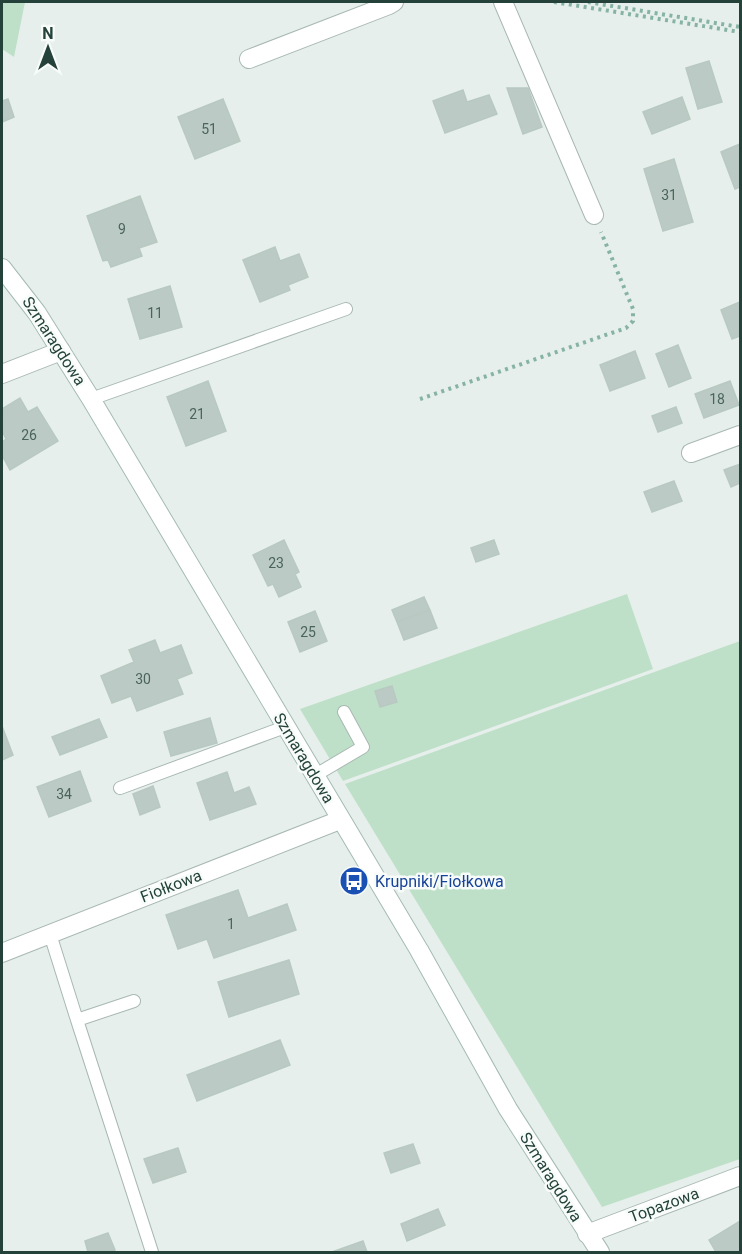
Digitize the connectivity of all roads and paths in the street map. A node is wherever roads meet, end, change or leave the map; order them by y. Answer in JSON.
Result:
{"nodes":[{"id":1,"x":393,"y":2,"type":"edge"},
{"id":2,"x":503,"y":2,"type":"edge"},
{"id":3,"x":554,"y":2,"type":"edge"},
{"id":4,"x":588,"y":2,"type":"edge"},
{"id":5,"x":741,"y":27,"type":"edge"},
{"id":6,"x":741,"y":32,"type":"edge"},
{"id":7,"x":249,"y":58,"type":"dead end"},
{"id":8,"x":594,"y":215,"type":"joint"},
{"id":9,"x":2,"y":268,"type":"edge"},
{"id":10,"x":346,"y":309,"type":"dead end"},
{"id":11,"x":61,"y":351,"type":"junction"},
{"id":12,"x":2,"y":374,"type":"edge"},
{"id":13,"x":91,"y":399,"type":"junction"},
{"id":14,"x":420,"y":399,"type":"dead end"},
{"id":15,"x":741,"y":435,"type":"edge"},
{"id":16,"x":691,"y":453,"type":"dead end"},
{"id":17,"x":344,"y":712,"type":"dead end"},
{"id":18,"x":285,"y":727,"type":"junction"},
{"id":19,"x":314,"y":776,"type":"junction"},
{"id":20,"x":120,"y":788,"type":"dead end"},
{"id":21,"x":340,"y":820,"type":"junction"},
{"id":22,"x":50,"y":934,"type":"junction"},
{"id":23,"x":2,"y":953,"type":"edge"},
{"id":24,"x":134,"y":1001,"type":"dead end"},
{"id":25,"x":77,"y":1020,"type":"junction"},
{"id":26,"x":741,"y":1176,"type":"edge"},
{"id":27,"x":587,"y":1234,"type":"junction"},
{"id":28,"x":152,"y":1252,"type":"edge"},
{"id":29,"x":600,"y":1252,"type":"edge"}],
"edges":[{"from":1,"to":7,"type":"street"},
{"from":2,"to":8,"type":"street"},
{"from":3,"to":6,"type":"path"},
{"from":4,"to":5,"type":"path"},
{"from":8,"to":14,"type":"path"},
{"from":9,"to":11,"type":"street","name":"Szmaragdowa"},
{"from":10,"to":13,"type":"lane"},
{"from":11,"to":12,"type":"street"},
{"from":11,"to":13,"type":"street","name":"Szmaragdowa"},
{"from":13,"to":18,"type":"street","name":"Szmaragdowa"},
{"from":15,"to":16,"type":"street"},
{"from":17,"to":19,"type":"lane"},
{"from":18,"to":19,"type":"street","name":"Szmaragdowa"},
{"from":18,"to":20,"type":"lane"},
{"from":19,"to":21,"type":"street","name":"Szmaragdowa"},
{"from":21,"to":22,"type":"street","name":"Fiołkowa"},
{"from":21,"to":27,"type":"street","name":"Szmaragdowa"},
{"from":22,"to":23,"type":"street","name":"Fiołkowa"},
{"from":22,"to":25,"type":"lane"},
{"from":24,"to":25,"type":"lane"},
{"from":25,"to":28,"type":"lane"},
{"from":26,"to":27,"type":"street","name":"Topazowa"},
{"from":27,"to":29,"type":"street","name":"Szmaragdowa"}]}
